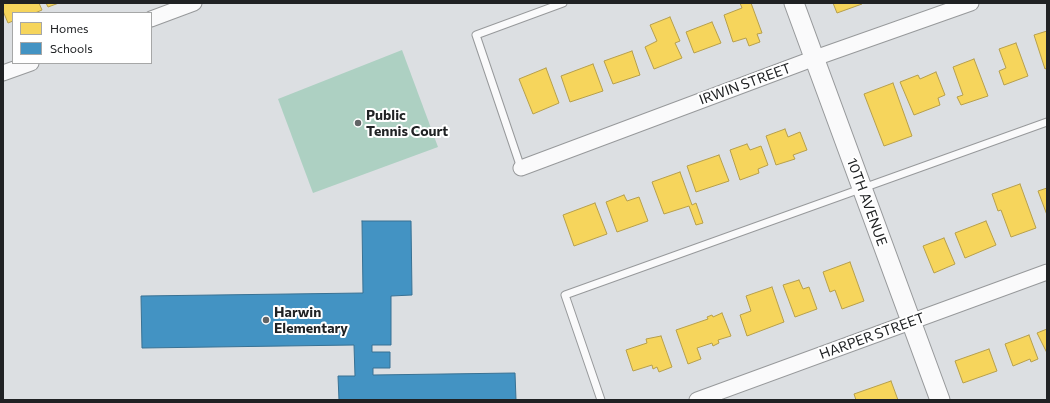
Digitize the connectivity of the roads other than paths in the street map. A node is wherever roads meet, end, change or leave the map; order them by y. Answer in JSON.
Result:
{"nodes":[{"id":1,"x":194,"y":3,"type":"edge"},
{"id":2,"x":563,"y":3,"type":"edge"},
{"id":3,"x":794,"y":3,"type":"edge"},
{"id":4,"x":971,"y":3,"type":"edge"},
{"id":5,"x":152,"y":19,"type":"edge"},
{"id":6,"x":815,"y":58,"type":"junction"},
{"id":7,"x":28,"y":64,"type":"edge"},
{"id":8,"x":3,"y":73,"type":"edge"},
{"id":9,"x":1047,"y":122,"type":"edge"},
{"id":10,"x":521,"y":168,"type":"joint"},
{"id":11,"x":863,"y":190,"type":"junction"},
{"id":12,"x":1047,"y":272,"type":"edge"},
{"id":13,"x":911,"y":321,"type":"junction"},
{"id":14,"x":601,"y":400,"type":"edge"},
{"id":15,"x":697,"y":400,"type":"edge"},
{"id":16,"x":940,"y":400,"type":"edge"}],
"edges":[{"from":1,"to":5,"type":"street"},
{"from":2,"to":10,"type":"lane"},
{"from":3,"to":6,"type":"street","name":"10TH AVENUE"},
{"from":4,"to":6,"type":"street","name":"IRWIN STREET"},
{"from":6,"to":10,"type":"street","name":"IRWIN STREET"},
{"from":6,"to":11,"type":"street","name":"10TH AVENUE"},
{"from":7,"to":8,"type":"street"},
{"from":9,"to":11,"type":"lane"},
{"from":11,"to":13,"type":"street","name":"10TH AVENUE"},
{"from":11,"to":14,"type":"lane"},
{"from":12,"to":13,"type":"street","name":"HARPER STREET"},
{"from":13,"to":15,"type":"street","name":"HARPER STREET"},
{"from":13,"to":16,"type":"street","name":"10TH AVENUE"}]}
